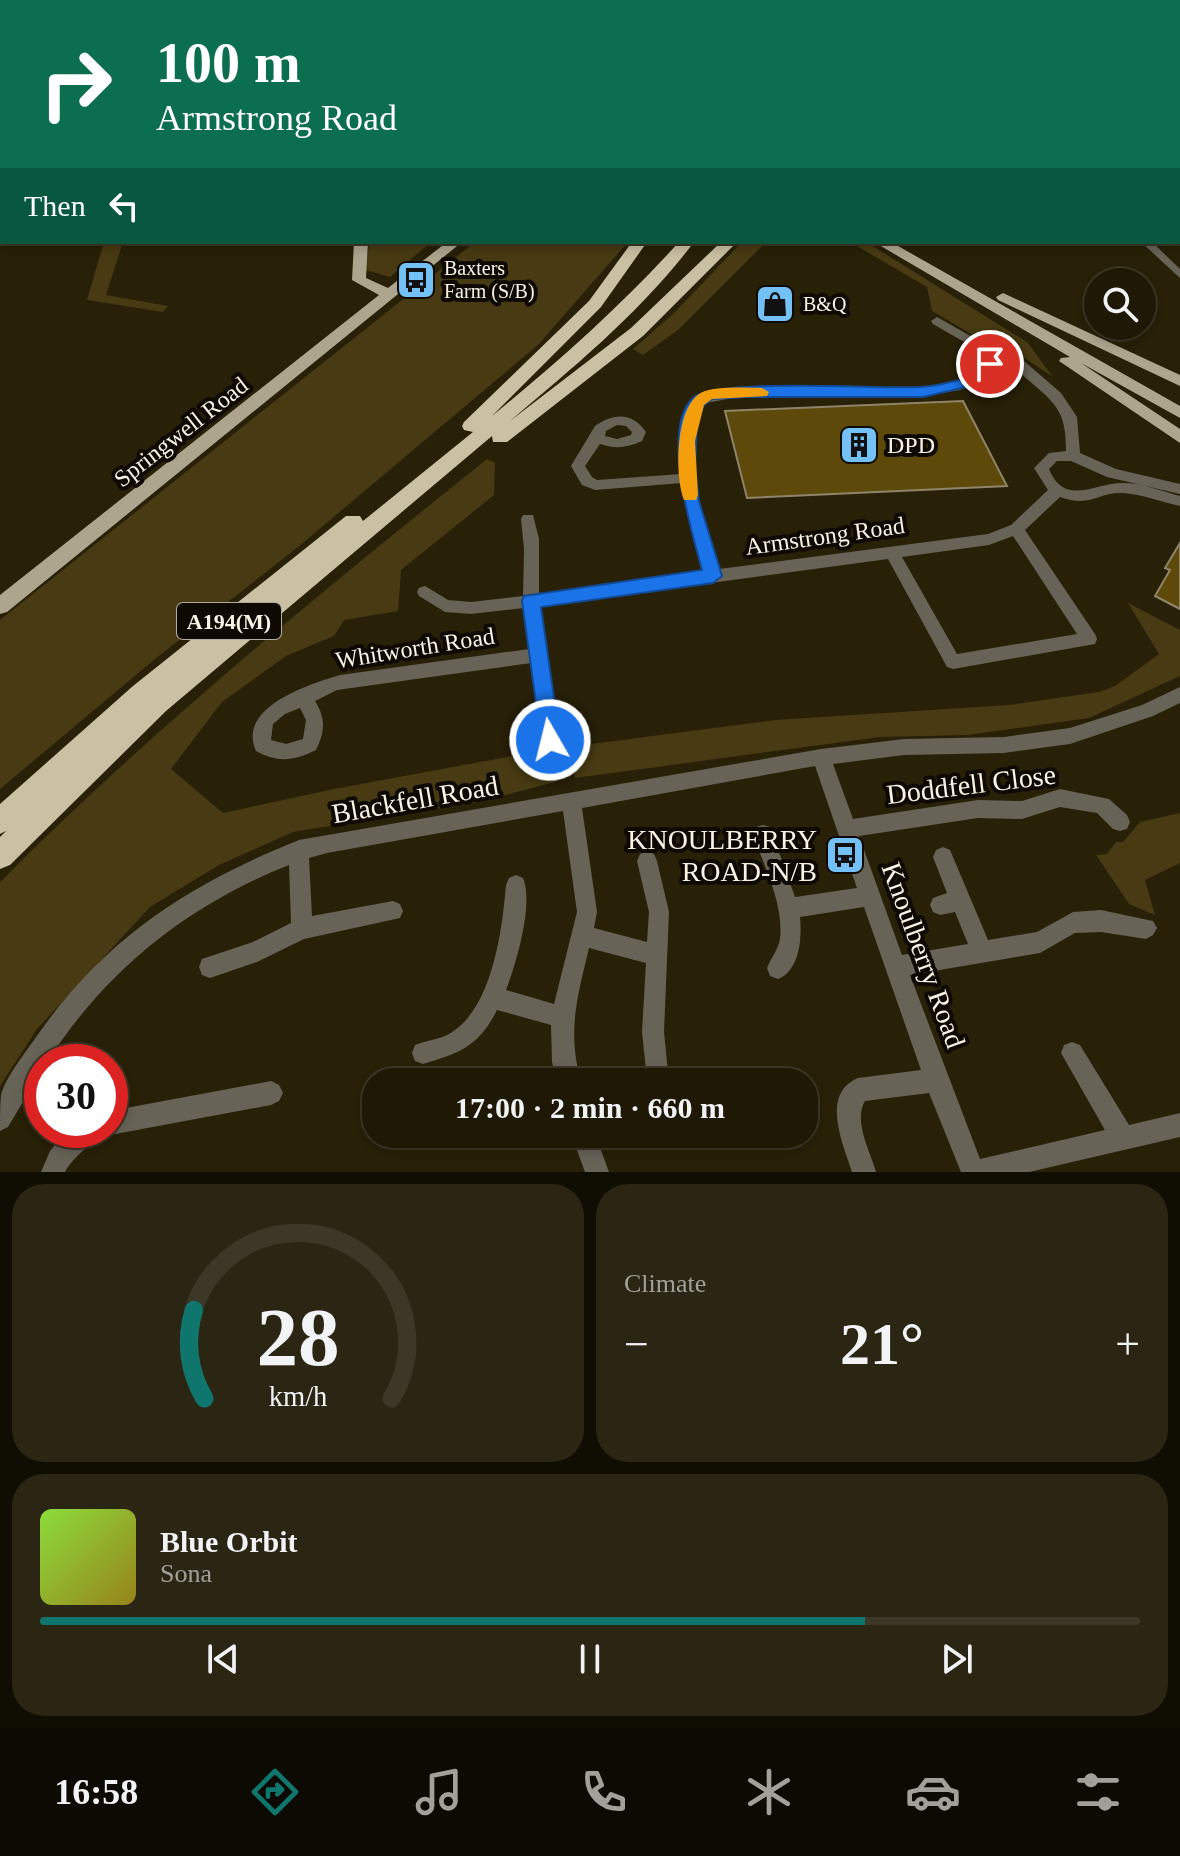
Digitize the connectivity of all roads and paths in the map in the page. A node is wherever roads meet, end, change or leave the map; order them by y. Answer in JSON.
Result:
{"nodes":[{"id":1,"x":1064,"y":0,"type":"edge"},
{"id":2,"x":1103,"y":0,"type":"edge"},
{"id":3,"x":361,"y":244,"type":"edge"},
{"id":4,"x":452,"y":244,"type":"edge"},
{"id":5,"x":639,"y":244,"type":"edge"},
{"id":6,"x":671,"y":244,"type":"edge"},
{"id":7,"x":685,"y":244,"type":"edge"},
{"id":8,"x":728,"y":244,"type":"edge"},
{"id":9,"x":885,"y":244,"type":"edge"},
{"id":10,"x":900,"y":244,"type":"edge"},
{"id":11,"x":1148,"y":244,"type":"edge"},
{"id":12,"x":1180,"y":275,"type":"edge"},
{"id":13,"x":953,"y":278,"type":"junction"},
{"id":14,"x":389,"y":294,"type":"junction"},
{"id":15,"x":937,"y":321,"type":"dead end"},
{"id":16,"x":991,"y":359,"type":"junction"},
{"id":17,"x":1013,"y":368,"type":"junction"},
{"id":18,"x":983,"y":381,"type":"junction"},
{"id":19,"x":1180,"y":381,"type":"edge"},
{"id":20,"x":1180,"y":403,"type":"edge"},
{"id":21,"x":1180,"y":413,"type":"edge"},
{"id":22,"x":466,"y":430,"type":"junction"},
{"id":23,"x":1180,"y":437,"type":"edge"},
{"id":24,"x":597,"y":438,"type":"dead end"},
{"id":25,"x":1073,"y":456,"type":"junction"},
{"id":26,"x":1096,"y":467,"type":"junction"},
{"id":27,"x":688,"y":478,"type":"junction"},
{"id":28,"x":1104,"y":489,"type":"junction"},
{"id":29,"x":1180,"y":489,"type":"edge"},
{"id":30,"x":1058,"y":490,"type":"junction"},
{"id":31,"x":1180,"y":501,"type":"edge"},
{"id":32,"x":528,"y":519,"type":"dead end"},
{"id":33,"x":1016,"y":529,"type":"junction"},
{"id":34,"x":892,"y":552,"type":"junction"},
{"id":35,"x":337,"y":554,"type":"junction"},
{"id":36,"x":713,"y":576,"type":"junction"},
{"id":37,"x":425,"y":592,"type":"dead end"},
{"id":38,"x":531,"y":601,"type":"junction"},
{"id":39,"x":0,"y":606,"type":"edge"},
{"id":40,"x":538,"y":655,"type":"junction"},
{"id":41,"x":1180,"y":695,"type":"edge"},
{"id":42,"x":302,"y":698,"type":"dead end"},
{"id":43,"x":550,"y":740,"type":"dead end"},
{"id":44,"x":821,"y":757,"type":"junction"},
{"id":45,"x":571,"y":800,"type":"junction"},
{"id":46,"x":0,"y":821,"type":"edge"},
{"id":47,"x":1120,"y":822,"type":"dead end"},
{"id":48,"x":847,"y":829,"type":"junction"},
{"id":49,"x":763,"y":834,"type":"dead end"},
{"id":50,"x":299,"y":850,"type":"junction"},
{"id":51,"x":0,"y":856,"type":"edge"},
{"id":52,"x":943,"y":857,"type":"dead end"},
{"id":53,"x":647,"y":861,"type":"dead end"},
{"id":54,"x":516,"y":885,"type":"dead end"},
{"id":55,"x":871,"y":896,"type":"junction"},
{"id":56,"x":787,"y":909,"type":"junction"},
{"id":57,"x":393,"y":911,"type":"dead end"},
{"id":58,"x":1146,"y":928,"type":"dead end"},
{"id":59,"x":302,"y":929,"type":"junction"},
{"id":60,"x":584,"y":936,"type":"junction"},
{"id":61,"x":982,"y":953,"type":"junction"},
{"id":62,"x":655,"y":955,"type":"junction"},
{"id":63,"x":210,"y":967,"type":"dead end"},
{"id":64,"x":896,"y":967,"type":"junction"},
{"id":65,"x":778,"y":968,"type":"dead end"},
{"id":66,"x":491,"y":997,"type":"junction"},
{"id":67,"x":562,"y":1017,"type":"junction"},
{"id":68,"x":423,"y":1053,"type":"dead end"},
{"id":69,"x":1072,"y":1053,"type":"dead end"},
{"id":70,"x":566,"y":1068,"type":"edge"},
{"id":71,"x":658,"y":1068,"type":"edge"},
{"id":72,"x":936,"y":1080,"type":"junction"},
{"id":73,"x":271,"y":1093,"type":"dead end"},
{"id":74,"x":0,"y":1119,"type":"edge"},
{"id":75,"x":128,"y":1120,"type":"edge"},
{"id":76,"x":1180,"y":1125,"type":"edge"},
{"id":77,"x":1123,"y":1138,"type":"junction"},
{"id":78,"x":68,"y":1148,"type":"edge"},
{"id":79,"x":588,"y":1148,"type":"edge"},
{"id":80,"x":53,"y":1172,"type":"edge"},
{"id":81,"x":597,"y":1172,"type":"edge"},
{"id":82,"x":864,"y":1172,"type":"edge"},
{"id":83,"x":975,"y":1172,"type":"edge"}],
"edges":[{"from":1,"to":2,"type":"street"},
{"from":3,"to":14,"type":"main road"},
{"from":4,"to":14,"type":"main road","name":"Springwell Road"},
{"from":5,"to":22,"type":"highway","number":"A194(M)"},
{"from":6,"to":22,"type":"highway","number":"A194(M)"},
{"from":7,"to":35,"type":"highway","number":"A194(M)"},
{"from":8,"to":35,"type":"highway","number":"A194(M)"},
{"from":9,"to":13,"type":"main road"},
{"from":10,"to":13,"type":"main road"},
{"from":11,"to":12,"type":"street"},
{"from":13,"to":19,"type":"main road"},
{"from":13,"to":20,"type":"main road"},
{"from":13,"to":21,"type":"main road"},
{"from":13,"to":23,"type":"main road"},
{"from":14,"to":39,"type":"main road","name":"Springwell Road"},
{"from":15,"to":16,"type":"street"},
{"from":16,"to":17,"type":"street"},
{"from":16,"to":18,"type":"street"},
{"from":17,"to":18,"type":"street"},
{"from":17,"to":25,"type":"street"},
{"from":18,"to":27,"type":"street"},
{"from":22,"to":46,"type":"highway","number":"A194(M)"},
{"from":24,"to":27,"type":"street"},
{"from":25,"to":26,"type":"street"},
{"from":25,"to":30,"type":"street"},
{"from":26,"to":28,"type":"street"},
{"from":26,"to":29,"type":"street"},
{"from":27,"to":36,"type":"street"},
{"from":28,"to":30,"type":"street"},
{"from":28,"to":31,"type":"street"},
{"from":30,"to":33,"type":"street","name":"Armstrong Road"},
{"from":32,"to":38,"type":"street"},
{"from":33,"to":34,"type":"street","name":"Armstrong Road"},
{"from":33,"to":34,"type":"street"},
{"from":34,"to":36,"type":"street","name":"Armstrong Road"},
{"from":35,"to":51,"type":"highway","number":"A194(M)"},
{"from":36,"to":38,"type":"street","name":"Armstrong Road"},
{"from":37,"to":38,"type":"street","name":"Armstrong Road"},
{"from":38,"to":40,"type":"street"},
{"from":40,"to":42,"type":"street","name":"Whitworth Road"},
{"from":40,"to":43,"type":"street"},
{"from":41,"to":44,"type":"street","name":"Blackfell Road"},
{"from":44,"to":45,"type":"street","name":"Blackfell Road"},
{"from":44,"to":48,"type":"street","name":"Knoulberry Road"},
{"from":45,"to":50,"type":"street","name":"Blackfell Road"},
{"from":45,"to":60,"type":"street"},
{"from":47,"to":48,"type":"street","name":"Doddfell Close"},
{"from":48,"to":55,"type":"street","name":"Knoulberry Road"},
{"from":49,"to":56,"type":"street"},
{"from":50,"to":59,"type":"street"},
{"from":50,"to":74,"type":"street","name":"Blackfell Road"},
{"from":52,"to":61,"type":"street"},
{"from":53,"to":62,"type":"street"},
{"from":54,"to":66,"type":"street"},
{"from":55,"to":56,"type":"street"},
{"from":55,"to":64,"type":"street","name":"Knoulberry Road"},
{"from":56,"to":65,"type":"street"},
{"from":57,"to":59,"type":"street"},
{"from":58,"to":61,"type":"street"},
{"from":59,"to":63,"type":"street"},
{"from":60,"to":62,"type":"street"},
{"from":60,"to":67,"type":"street"},
{"from":61,"to":64,"type":"street"},
{"from":62,"to":71,"type":"street"},
{"from":64,"to":72,"type":"street","name":"Knoulberry Road"},
{"from":66,"to":67,"type":"street"},
{"from":66,"to":68,"type":"street"},
{"from":67,"to":70,"type":"street"},
{"from":69,"to":77,"type":"street"},
{"from":72,"to":82,"type":"street"},
{"from":72,"to":83,"type":"street","name":"Knoulberry Road"},
{"from":73,"to":75,"type":"street"},
{"from":76,"to":77,"type":"street"},
{"from":77,"to":83,"type":"street"},
{"from":78,"to":80,"type":"street"},
{"from":79,"to":81,"type":"street"}]}
